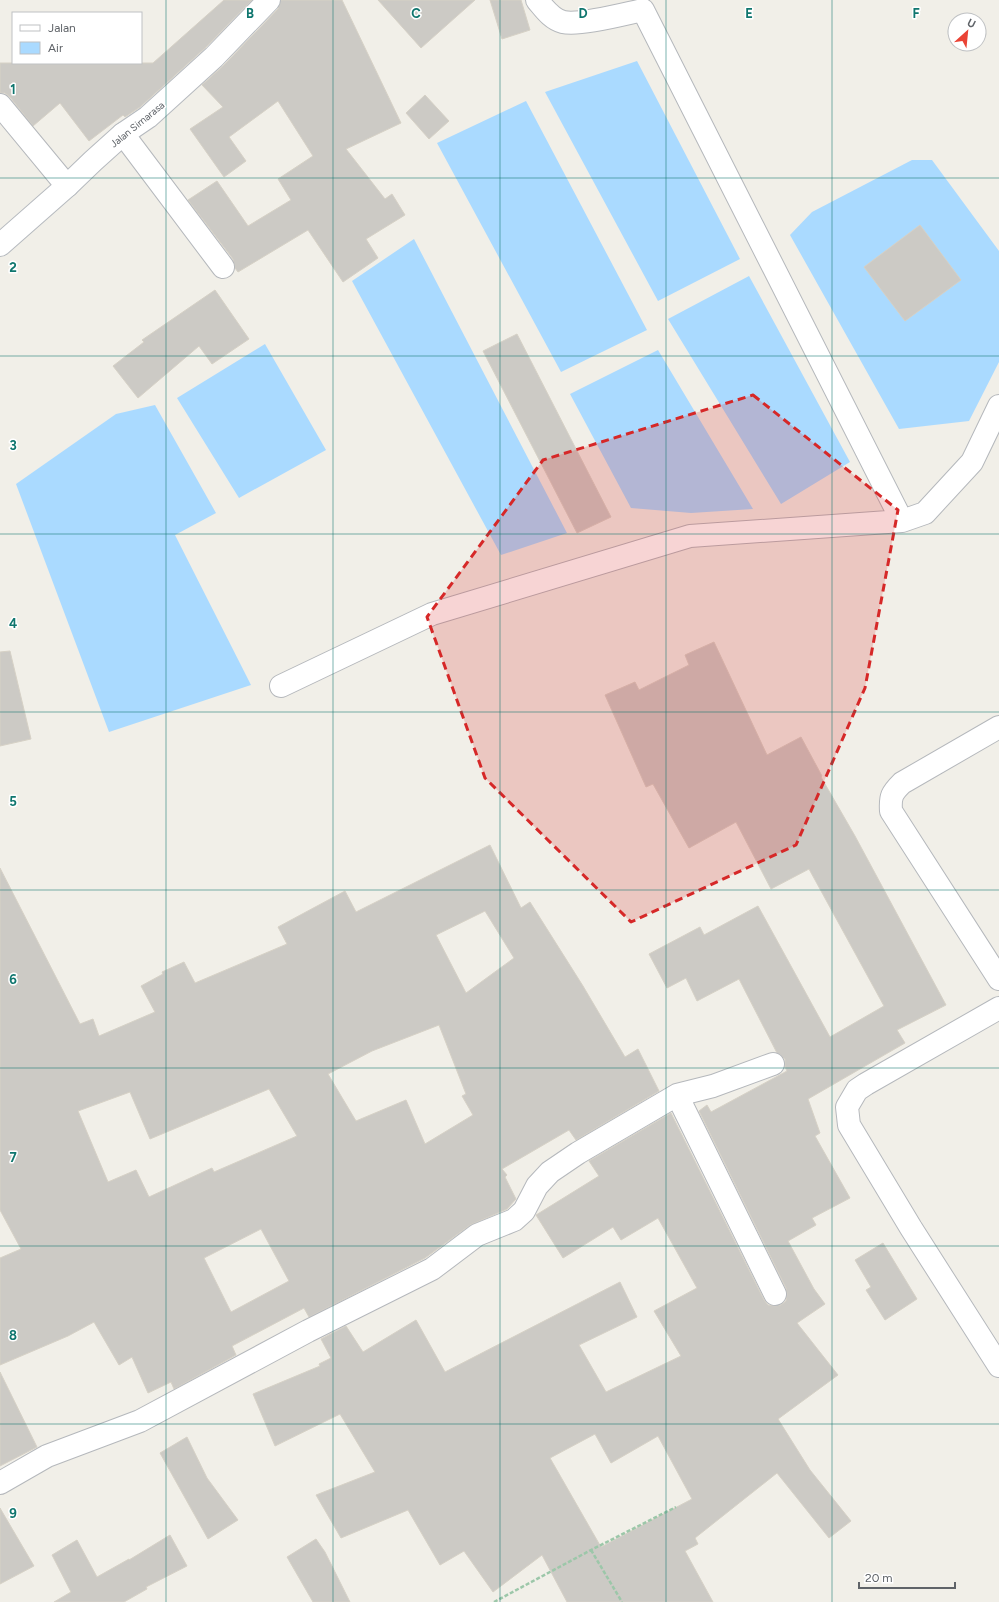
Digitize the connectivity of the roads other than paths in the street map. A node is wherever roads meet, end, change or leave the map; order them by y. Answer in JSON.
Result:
{"nodes":[{"id":1,"x":269,"y":0,"type":"edge"},
{"id":2,"x":537,"y":0,"type":"edge"},
{"id":3,"x":0,"y":105,"type":"edge"},
{"id":4,"x":123,"y":134,"type":"junction"},
{"id":5,"x":67,"y":186,"type":"junction"},
{"id":6,"x":0,"y":244,"type":"edge"},
{"id":7,"x":223,"y":268,"type":"dead end"},
{"id":8,"x":999,"y":406,"type":"edge"},
{"id":9,"x":902,"y":521,"type":"junction"},
{"id":10,"x":281,"y":686,"type":"dead end"},
{"id":11,"x":999,"y":728,"type":"edge"},
{"id":12,"x":999,"y":979,"type":"edge"},
{"id":13,"x":999,"y":1008,"type":"edge"},
{"id":14,"x":773,"y":1064,"type":"dead end"},
{"id":15,"x":677,"y":1095,"type":"junction"},
{"id":16,"x":775,"y":1294,"type":"dead end"},
{"id":17,"x":999,"y":1366,"type":"edge"},
{"id":18,"x":0,"y":1483,"type":"edge"}],
"edges":[{"from":1,"to":4,"type":"street","name":"Jalan Sirnarasa"},
{"from":2,"to":9,"type":"street"},
{"from":3,"to":5,"type":"street"},
{"from":4,"to":5,"type":"street","name":"Jalan Sirnarasa"},
{"from":4,"to":7,"type":"street"},
{"from":5,"to":6,"type":"street","name":"Jalan Sirnarasa"},
{"from":8,"to":9,"type":"street"},
{"from":9,"to":10,"type":"street"},
{"from":11,"to":12,"type":"street"},
{"from":13,"to":17,"type":"street"},
{"from":14,"to":15,"type":"street"},
{"from":15,"to":16,"type":"street"},
{"from":15,"to":18,"type":"street"}]}
